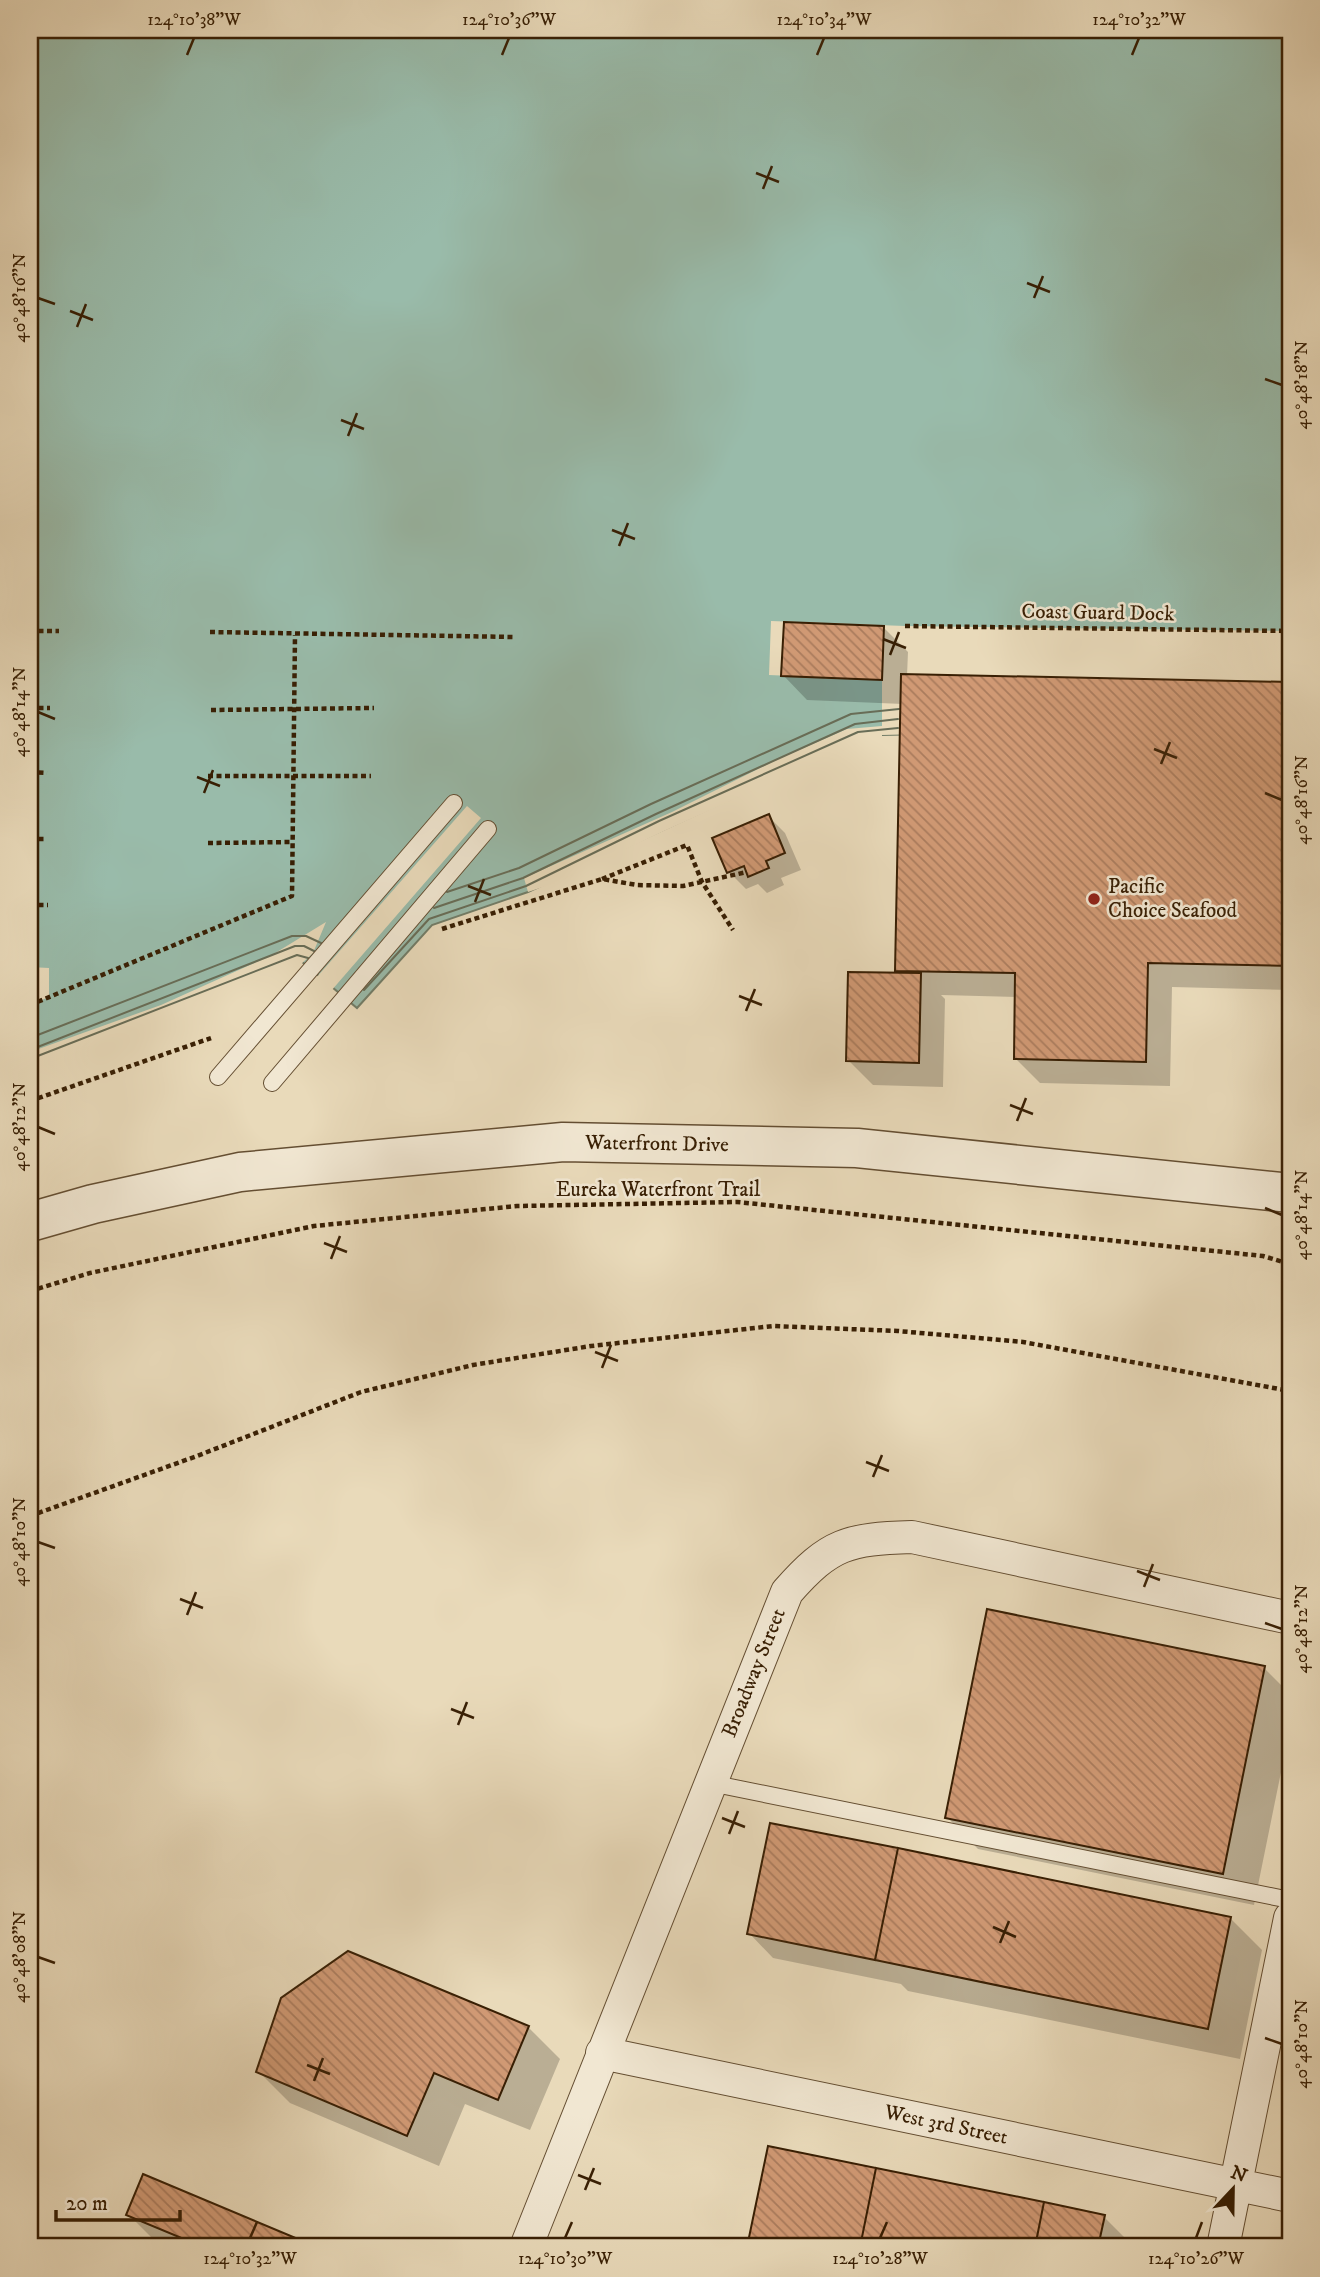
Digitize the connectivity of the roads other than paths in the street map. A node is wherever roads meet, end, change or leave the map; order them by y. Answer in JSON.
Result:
{"nodes":[{"id":1,"x":454,"y":803,"type":"dead end"},
{"id":2,"x":488,"y":829,"type":"dead end"},
{"id":3,"x":218,"y":1077,"type":"dead end"},
{"id":4,"x":272,"y":1083,"type":"dead end"},
{"id":5,"x":1290,"y":1193,"type":"edge"},
{"id":6,"x":30,"y":1222,"type":"edge"},
{"id":7,"x":1290,"y":1618,"type":"edge"},
{"id":8,"x":710,"y":1783,"type":"junction"},
{"id":9,"x":1290,"y":1900,"type":"edge"},
{"id":10,"x":1290,"y":1918,"type":"edge"},
{"id":11,"x":602,"y":2053,"type":"junction"},
{"id":12,"x":1236,"y":2185,"type":"junction"},
{"id":13,"x":1290,"y":2196,"type":"edge"},
{"id":14,"x":526,"y":2247,"type":"edge"},
{"id":15,"x":1223,"y":2247,"type":"edge"}],
"edges":[{"from":1,"to":3,"type":"lane"},
{"from":2,"to":4,"type":"lane"},
{"from":5,"to":6,"type":"street","name":"Waterfront Drive"},
{"from":7,"to":8,"type":"street","name":"Broadway Street"},
{"from":8,"to":9,"type":"lane"},
{"from":8,"to":11,"type":"street","name":"Broadway Street"},
{"from":10,"to":12,"type":"street"},
{"from":11,"to":12,"type":"street","name":"West 3rd Street"},
{"from":11,"to":14,"type":"street","name":"Broadway Street"},
{"from":12,"to":13,"type":"street","name":"West 3rd Street"},
{"from":12,"to":15,"type":"street"}]}
